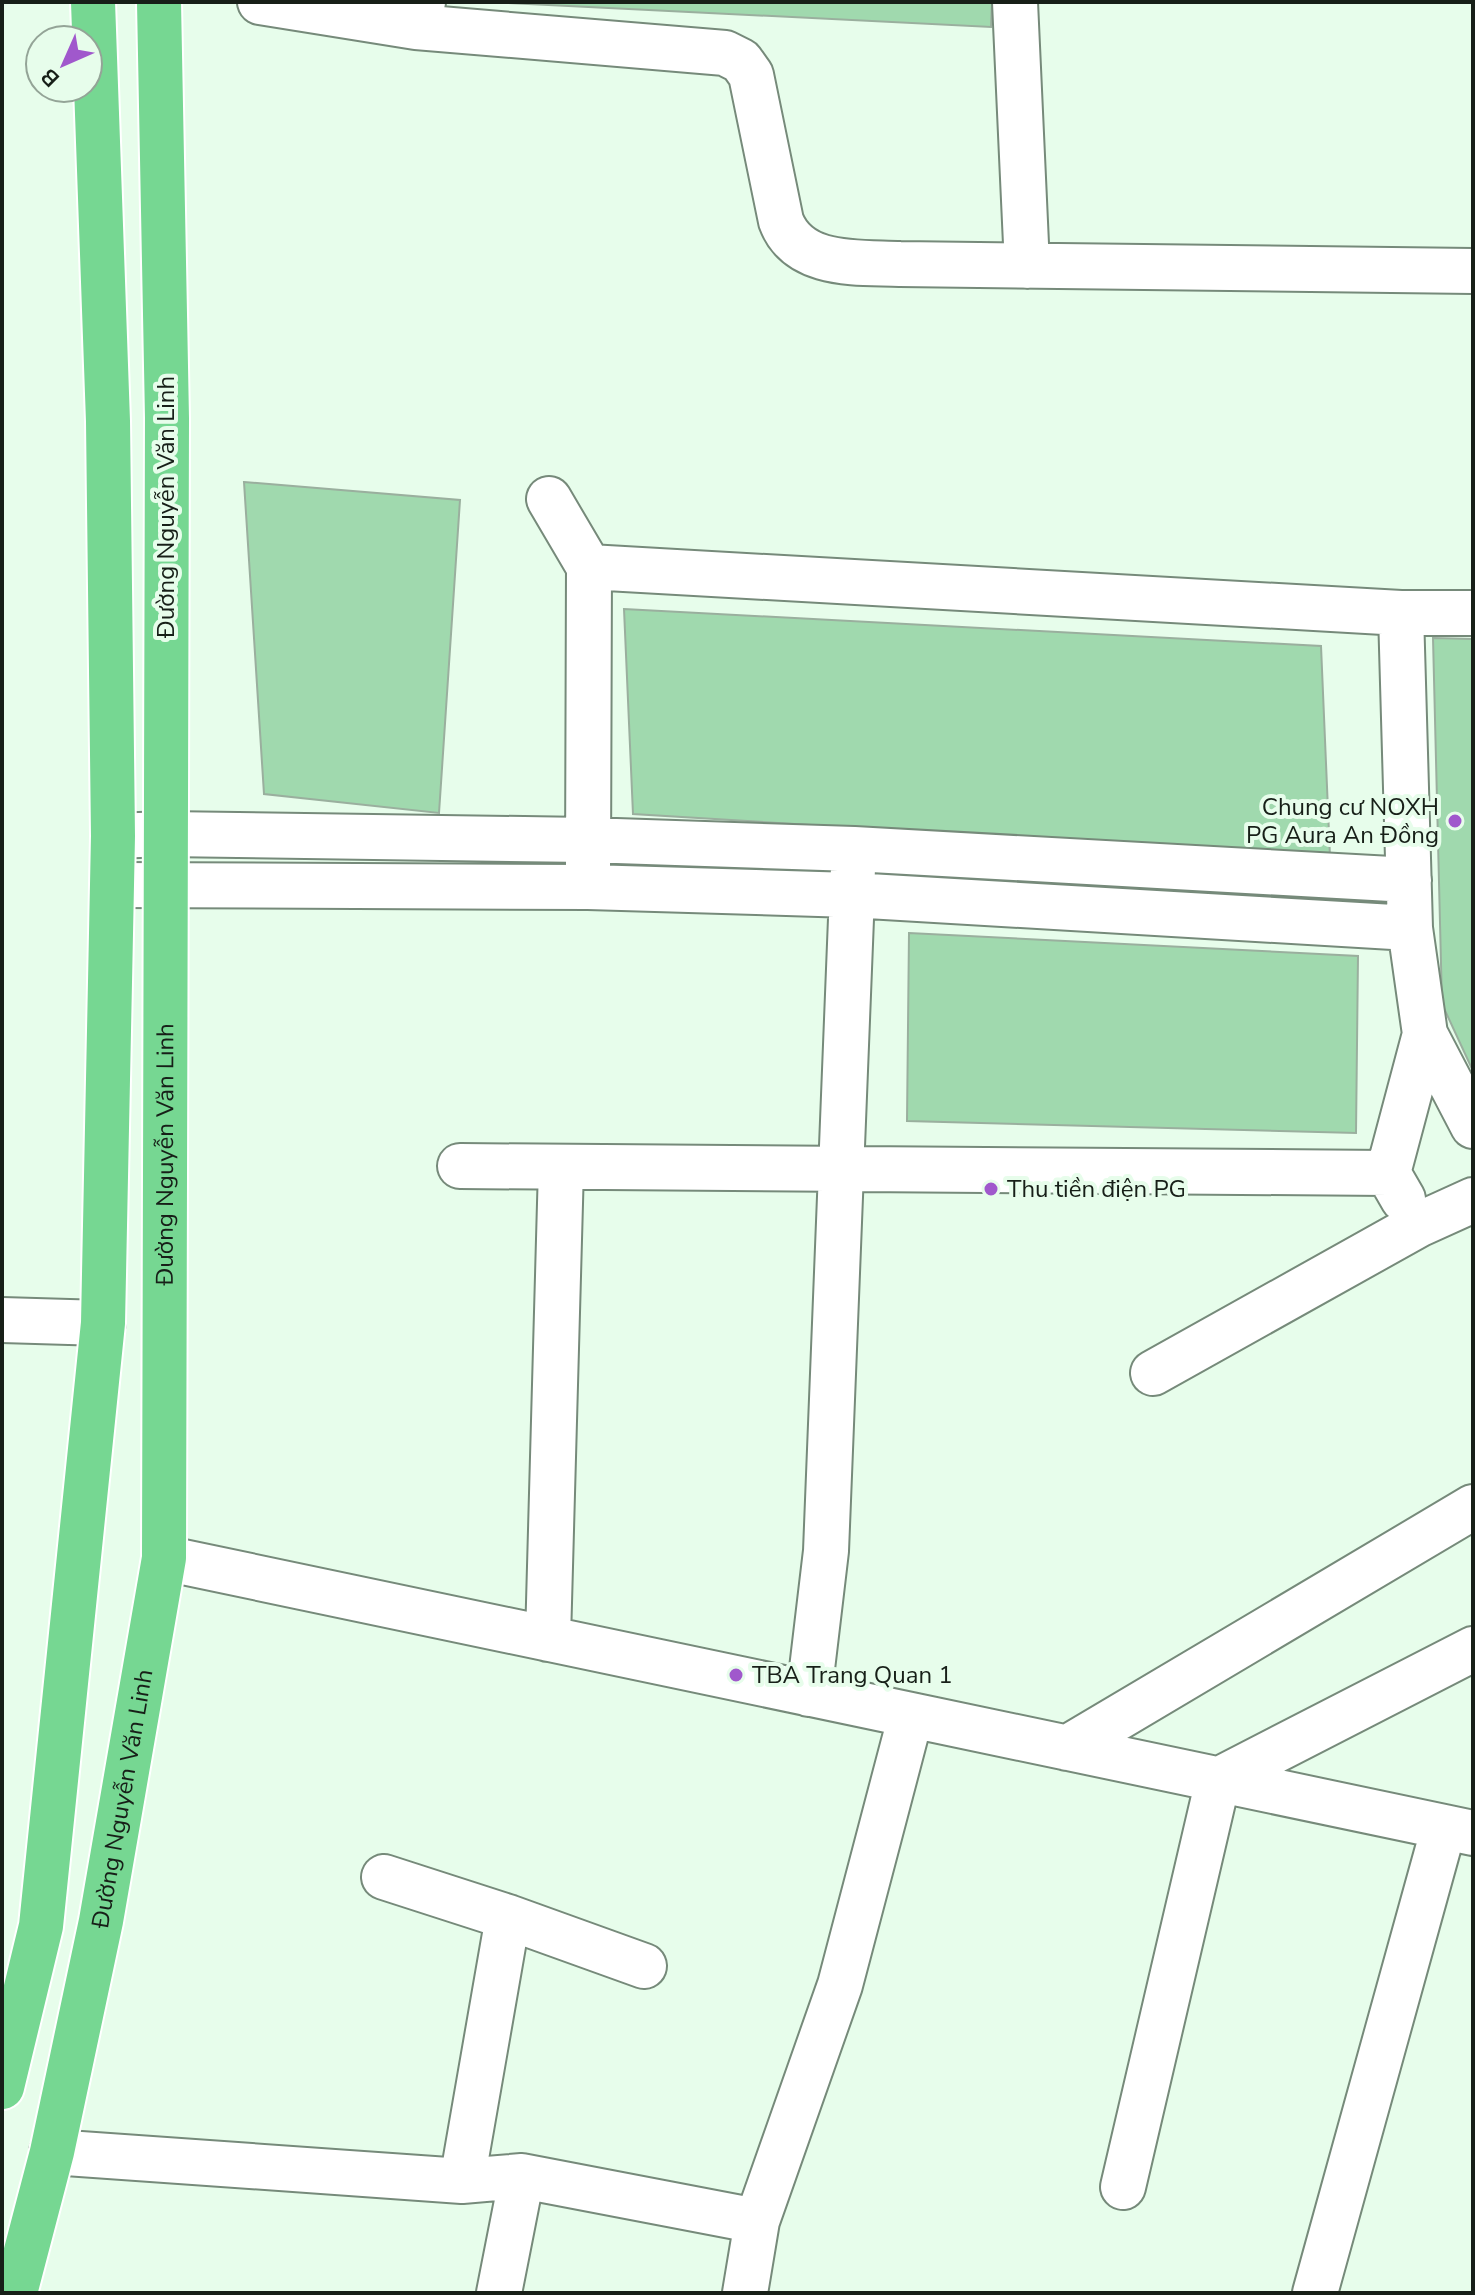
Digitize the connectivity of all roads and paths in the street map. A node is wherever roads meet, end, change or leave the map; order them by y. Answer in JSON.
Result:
{"nodes":[{"id":1,"x":93,"y":2,"type":"edge"},
{"id":2,"x":159,"y":2,"type":"edge"},
{"id":3,"x":260,"y":2,"type":"edge"},
{"id":4,"x":1015,"y":2,"type":"edge"},
{"id":5,"x":419,"y":14,"type":"edge"},
{"id":6,"x":1027,"y":266,"type":"junction"},
{"id":7,"x":1473,"y":271,"type":"edge"},
{"id":8,"x":549,"y":499,"type":"dead end"},
{"id":9,"x":589,"y":567,"type":"junction"},
{"id":10,"x":1401,"y":613,"type":"junction"},
{"id":11,"x":1473,"y":613,"type":"edge"},
{"id":12,"x":166,"y":834,"type":"junction"},
{"id":13,"x":113,"y":836,"type":"junction"},
{"id":14,"x":587,"y":840,"type":"junction"},
{"id":15,"x":854,"y":849,"type":"junction"},
{"id":16,"x":1409,"y":880,"type":"junction"},
{"id":17,"x":165,"y":884,"type":"junction"},
{"id":18,"x":113,"y":885,"type":"junction"},
{"id":19,"x":588,"y":887,"type":"junction"},
{"id":20,"x":851,"y":895,"type":"junction"},
{"id":21,"x":1410,"y":928,"type":"junction"},
{"id":22,"x":1425,"y":1034,"type":"junction"},
{"id":23,"x":1473,"y":1126,"type":"edge"},
{"id":24,"x":460,"y":1166,"type":"dead end"},
{"id":25,"x":561,"y":1167,"type":"junction"},
{"id":26,"x":840,"y":1169,"type":"junction"},
{"id":27,"x":1388,"y":1173,"type":"junction"},
{"id":28,"x":1473,"y":1200,"type":"edge"},
{"id":29,"x":1418,"y":1225,"type":"junction"},
{"id":30,"x":2,"y":1320,"type":"edge"},
{"id":31,"x":103,"y":1323,"type":"junction"},
{"id":32,"x":1153,"y":1373,"type":"dead end"},
{"id":33,"x":1473,"y":1507,"type":"edge"},
{"id":34,"x":164,"y":1558,"type":"junction"},
{"id":35,"x":548,"y":1639,"type":"junction"},
{"id":36,"x":1473,"y":1649,"type":"edge"},
{"id":37,"x":809,"y":1694,"type":"junction"},
{"id":38,"x":911,"y":1715,"type":"junction"},
{"id":39,"x":1067,"y":1748,"type":"junction"},
{"id":40,"x":1218,"y":1780,"type":"junction"},
{"id":41,"x":1458,"y":1830,"type":"edge"},
{"id":42,"x":384,"y":1877,"type":"dead end"},
{"id":43,"x":508,"y":1917,"type":"junction"},
{"id":44,"x":644,"y":1966,"type":"dead end"},
{"id":45,"x":2,"y":2087,"type":"edge"},
{"id":46,"x":52,"y":2152,"type":"junction"},
{"id":47,"x":522,"y":2176,"type":"junction"},
{"id":48,"x":462,"y":2181,"type":"junction"},
{"id":49,"x":1123,"y":2187,"type":"dead end"},
{"id":50,"x":757,"y":2221,"type":"junction"},
{"id":51,"x":15,"y":2293,"type":"edge"},
{"id":52,"x":499,"y":2293,"type":"edge"},
{"id":53,"x":745,"y":2293,"type":"edge"},
{"id":54,"x":1315,"y":2293,"type":"edge"}],
"edges":[{"from":1,"to":13,"type":"highway"},
{"from":2,"to":12,"type":"highway","name":"Đường Nguyễn Văn Linh"},
{"from":3,"to":5,"type":"street"},
{"from":4,"to":6,"type":"street"},
{"from":5,"to":6,"type":"street"},
{"from":6,"to":7,"type":"street"},
{"from":8,"to":9,"type":"street"},
{"from":9,"to":10,"type":"street"},
{"from":9,"to":14,"type":"street"},
{"from":10,"to":11,"type":"street"},
{"from":10,"to":16,"type":"street"},
{"from":12,"to":13,"type":"street"},
{"from":12,"to":14,"type":"street"},
{"from":12,"to":17,"type":"highway","name":"Đường Nguyễn Văn Linh"},
{"from":13,"to":18,"type":"highway"},
{"from":14,"to":15,"type":"street"},
{"from":14,"to":19,"type":"street"},
{"from":15,"to":16,"type":"street"},
{"from":15,"to":20,"type":"street"},
{"from":16,"to":21,"type":"street"},
{"from":17,"to":18,"type":"street"},
{"from":17,"to":19,"type":"street"},
{"from":17,"to":34,"type":"highway","name":"Đường Nguyễn Văn Linh"},
{"from":18,"to":31,"type":"highway"},
{"from":19,"to":20,"type":"street"},
{"from":20,"to":21,"type":"street"},
{"from":20,"to":26,"type":"street"},
{"from":21,"to":22,"type":"street"},
{"from":22,"to":23,"type":"street"},
{"from":22,"to":27,"type":"street"},
{"from":24,"to":25,"type":"street"},
{"from":25,"to":26,"type":"street"},
{"from":25,"to":35,"type":"street"},
{"from":26,"to":27,"type":"street"},
{"from":26,"to":37,"type":"street"},
{"from":27,"to":29,"type":"street"},
{"from":28,"to":29,"type":"street"},
{"from":29,"to":32,"type":"street"},
{"from":30,"to":31,"type":"street"},
{"from":31,"to":45,"type":"highway"},
{"from":33,"to":39,"type":"street"},
{"from":34,"to":35,"type":"street"},
{"from":34,"to":46,"type":"highway","name":"Đường Nguyễn Văn Linh"},
{"from":35,"to":37,"type":"street"},
{"from":36,"to":40,"type":"street"},
{"from":37,"to":38,"type":"street"},
{"from":38,"to":39,"type":"street"},
{"from":38,"to":50,"type":"street"},
{"from":39,"to":40,"type":"street"},
{"from":40,"to":41,"type":"street"},
{"from":40,"to":49,"type":"street"},
{"from":41,"to":54,"type":"street"},
{"from":42,"to":43,"type":"street"},
{"from":43,"to":44,"type":"street"},
{"from":43,"to":48,"type":"street"},
{"from":46,"to":48,"type":"street"},
{"from":46,"to":51,"type":"highway","name":"Đường Nguyễn Văn Linh"},
{"from":47,"to":48,"type":"street"},
{"from":47,"to":50,"type":"street"},
{"from":47,"to":52,"type":"street"},
{"from":50,"to":53,"type":"street"}]}
